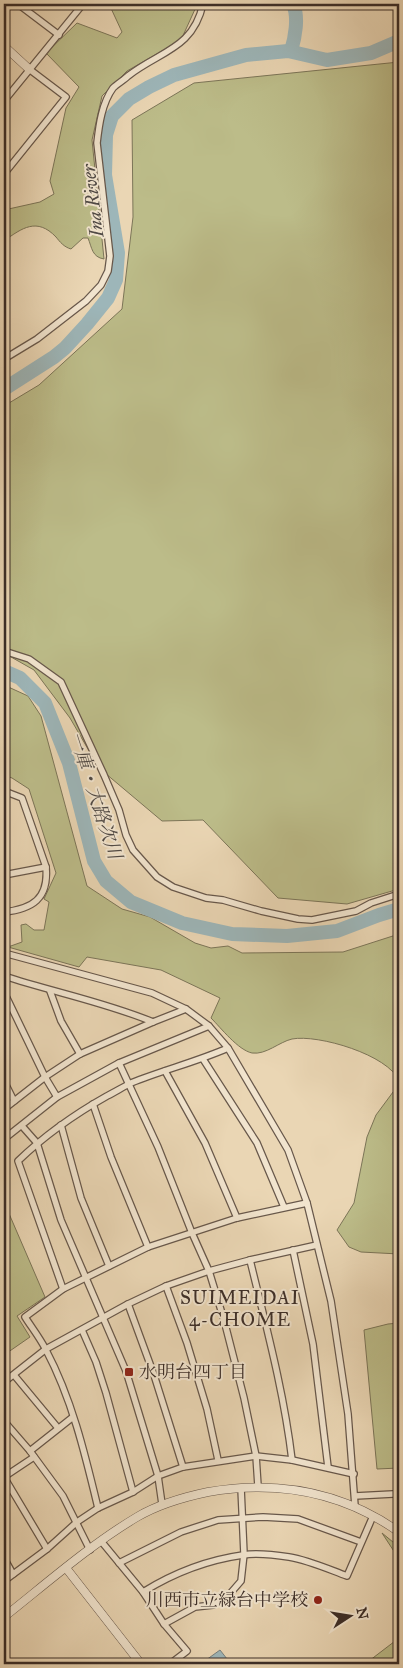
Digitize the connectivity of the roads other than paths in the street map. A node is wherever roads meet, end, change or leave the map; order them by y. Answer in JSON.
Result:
{"nodes":[{"id":1,"x":18,"y":4,"type":"edge"},
{"id":2,"x":83,"y":4,"type":"edge"},
{"id":3,"x":203,"y":4,"type":"edge"},
{"id":4,"x":59,"y":35,"type":"junction"},
{"id":5,"x":4,"y":46,"type":"edge"},
{"id":6,"x":29,"y":69,"type":"junction"},
{"id":7,"x":4,"y":102,"type":"edge"},
{"id":8,"x":4,"y":174,"type":"edge"},
{"id":9,"x":4,"y":359,"type":"edge"},
{"id":10,"x":4,"y":651,"type":"edge"},
{"id":11,"x":4,"y":791,"type":"edge"},
{"id":12,"x":46,"y":867,"type":"junction"},
{"id":13,"x":4,"y":876,"type":"edge"},
{"id":14,"x":399,"y":894,"type":"edge"},
{"id":15,"x":4,"y":912,"type":"edge"},
{"id":16,"x":4,"y":953,"type":"edge"},
{"id":17,"x":4,"y":976,"type":"edge"},
{"id":18,"x":50,"y":991,"type":"junction"},
{"id":19,"x":4,"y":992,"type":"edge"},
{"id":20,"x":186,"y":1009,"type":"junction"},
{"id":21,"x":152,"y":1022,"type":"junction"},
{"id":22,"x":209,"y":1026,"type":"junction"},
{"id":23,"x":228,"y":1048,"type":"junction"},
{"id":24,"x":80,"y":1054,"type":"junction"},
{"id":25,"x":203,"y":1059,"type":"junction"},
{"id":26,"x":119,"y":1063,"type":"junction"},
{"id":27,"x":165,"y":1071,"type":"junction"},
{"id":28,"x":45,"y":1077,"type":"junction"},
{"id":29,"x":4,"y":1081,"type":"edge"},
{"id":30,"x":130,"y":1084,"type":"junction"},
{"id":31,"x":57,"y":1098,"type":"junction"},
{"id":32,"x":14,"y":1101,"type":"junction"},
{"id":33,"x":93,"y":1104,"type":"junction"},
{"id":34,"x":4,"y":1109,"type":"edge"},
{"id":35,"x":61,"y":1125,"type":"junction"},
{"id":36,"x":22,"y":1126,"type":"junction"},
{"id":37,"x":4,"y":1139,"type":"edge"},
{"id":38,"x":37,"y":1143,"type":"junction"},
{"id":39,"x":307,"y":1203,"type":"junction"},
{"id":40,"x":284,"y":1207,"type":"junction"},
{"id":41,"x":238,"y":1218,"type":"junction"},
{"id":42,"x":192,"y":1233,"type":"junction"},
{"id":43,"x":317,"y":1245,"type":"junction"},
{"id":44,"x":148,"y":1247,"type":"junction"},
{"id":45,"x":294,"y":1250,"type":"junction"},
{"id":46,"x":250,"y":1260,"type":"junction"},
{"id":47,"x":109,"y":1266,"type":"junction"},
{"id":48,"x":209,"y":1271,"type":"junction"},
{"id":49,"x":85,"y":1278,"type":"junction"},
{"id":50,"x":166,"y":1286,"type":"junction"},
{"id":51,"x":62,"y":1289,"type":"junction"},
{"id":52,"x":128,"y":1304,"type":"junction"},
{"id":53,"x":103,"y":1317,"type":"junction"},
{"id":54,"x":82,"y":1330,"type":"junction"},
{"id":55,"x":46,"y":1349,"type":"junction"},
{"id":56,"x":14,"y":1375,"type":"junction"},
{"id":57,"x":4,"y":1382,"type":"edge"},
{"id":58,"x":73,"y":1417,"type":"junction"},
{"id":59,"x":4,"y":1421,"type":"edge"},
{"id":60,"x":58,"y":1428,"type":"junction"},
{"id":61,"x":30,"y":1451,"type":"junction"},
{"id":62,"x":256,"y":1456,"type":"junction"},
{"id":63,"x":34,"y":1457,"type":"junction"},
{"id":64,"x":218,"y":1460,"type":"junction"},
{"id":65,"x":292,"y":1460,"type":"junction"},
{"id":66,"x":183,"y":1467,"type":"junction"},
{"id":67,"x":328,"y":1467,"type":"junction"},
{"id":68,"x":354,"y":1474,"type":"junction"},
{"id":69,"x":158,"y":1476,"type":"junction"},
{"id":70,"x":4,"y":1477,"type":"edge"},
{"id":71,"x":258,"y":1486,"type":"junction"},
{"id":72,"x":241,"y":1488,"type":"junction"},
{"id":73,"x":133,"y":1492,"type":"junction"},
{"id":74,"x":393,"y":1494,"type":"dead end"},
{"id":75,"x":355,"y":1496,"type":"junction"},
{"id":76,"x":162,"y":1504,"type":"junction"},
{"id":77,"x":355,"y":1506,"type":"junction"},
{"id":78,"x":98,"y":1508,"type":"junction"},
{"id":79,"x":373,"y":1516,"type":"junction"},
{"id":80,"x":242,"y":1519,"type":"junction"},
{"id":81,"x":77,"y":1522,"type":"junction"},
{"id":82,"x":399,"y":1532,"type":"edge"},
{"id":83,"x":101,"y":1541,"type":"junction"},
{"id":84,"x":361,"y":1542,"type":"junction"},
{"id":85,"x":47,"y":1549,"type":"junction"},
{"id":86,"x":90,"y":1550,"type":"junction"},
{"id":87,"x":244,"y":1554,"type":"junction"},
{"id":88,"x":4,"y":1558,"type":"edge"},
{"id":89,"x":119,"y":1563,"type":"junction"},
{"id":90,"x":66,"y":1568,"type":"junction"},
{"id":91,"x":13,"y":1574,"type":"junction"},
{"id":92,"x":4,"y":1581,"type":"edge"},
{"id":93,"x":143,"y":1592,"type":"junction"},
{"id":94,"x":4,"y":1616,"type":"edge"},
{"id":95,"x":164,"y":1624,"type":"junction"},
{"id":96,"x":141,"y":1664,"type":"edge"},
{"id":97,"x":170,"y":1664,"type":"edge"}],
"edges":[{"from":1,"to":4,"type":"street"},
{"from":2,"to":4,"type":"street"},
{"from":3,"to":9,"type":"street"},
{"from":4,"to":6,"type":"street"},
{"from":5,"to":6,"type":"street"},
{"from":6,"to":7,"type":"street"},
{"from":6,"to":8,"type":"street"},
{"from":10,"to":14,"type":"street"},
{"from":11,"to":12,"type":"street"},
{"from":12,"to":13,"type":"street"},
{"from":12,"to":15,"type":"street"},
{"from":16,"to":20,"type":"street"},
{"from":17,"to":18,"type":"street"},
{"from":18,"to":21,"type":"street"},
{"from":18,"to":24,"type":"street"},
{"from":19,"to":28,"type":"street"},
{"from":20,"to":21,"type":"street"},
{"from":20,"to":22,"type":"street"},
{"from":21,"to":24,"type":"street"},
{"from":22,"to":23,"type":"street"},
{"from":22,"to":26,"type":"street"},
{"from":23,"to":25,"type":"street"},
{"from":23,"to":39,"type":"street"},
{"from":24,"to":28,"type":"street"},
{"from":25,"to":27,"type":"street"},
{"from":25,"to":40,"type":"street"},
{"from":26,"to":30,"type":"street"},
{"from":26,"to":31,"type":"street"},
{"from":27,"to":30,"type":"street"},
{"from":27,"to":41,"type":"street"},
{"from":28,"to":31,"type":"street"},
{"from":28,"to":32,"type":"street"},
{"from":29,"to":32,"type":"street"},
{"from":30,"to":33,"type":"street"},
{"from":30,"to":42,"type":"street"},
{"from":31,"to":36,"type":"street"},
{"from":32,"to":34,"type":"street"},
{"from":33,"to":35,"type":"street"},
{"from":33,"to":44,"type":"street"},
{"from":35,"to":38,"type":"street"},
{"from":35,"to":47,"type":"street"},
{"from":36,"to":37,"type":"street"},
{"from":36,"to":38,"type":"street"},
{"from":38,"to":49,"type":"street"},
{"from":38,"to":51,"type":"street"},
{"from":39,"to":40,"type":"street"},
{"from":39,"to":43,"type":"street"},
{"from":40,"to":41,"type":"street"},
{"from":41,"to":42,"type":"street"},
{"from":42,"to":44,"type":"street"},
{"from":42,"to":48,"type":"street"},
{"from":43,"to":45,"type":"street"},
{"from":43,"to":68,"type":"street"},
{"from":44,"to":47,"type":"street"},
{"from":45,"to":46,"type":"street"},
{"from":45,"to":67,"type":"street"},
{"from":46,"to":48,"type":"street"},
{"from":46,"to":65,"type":"street"},
{"from":47,"to":49,"type":"street"},
{"from":48,"to":50,"type":"street"},
{"from":48,"to":62,"type":"street"},
{"from":49,"to":51,"type":"street"},
{"from":49,"to":53,"type":"street"},
{"from":50,"to":52,"type":"street"},
{"from":50,"to":64,"type":"street"},
{"from":51,"to":55,"type":"street"},
{"from":52,"to":53,"type":"street"},
{"from":52,"to":66,"type":"street"},
{"from":53,"to":54,"type":"street"},
{"from":53,"to":69,"type":"street"},
{"from":54,"to":55,"type":"street"},
{"from":54,"to":73,"type":"street"},
{"from":55,"to":56,"type":"street"},
{"from":55,"to":58,"type":"street"},
{"from":56,"to":57,"type":"street"},
{"from":56,"to":60,"type":"street"},
{"from":58,"to":60,"type":"street"},
{"from":58,"to":78,"type":"street"},
{"from":59,"to":61,"type":"street"},
{"from":60,"to":61,"type":"street"},
{"from":61,"to":63,"type":"street"},
{"from":62,"to":64,"type":"street"},
{"from":62,"to":65,"type":"street"},
{"from":62,"to":71,"type":"street"},
{"from":63,"to":70,"type":"street"},
{"from":63,"to":81,"type":"street"},
{"from":64,"to":66,"type":"street"},
{"from":65,"to":67,"type":"street"},
{"from":66,"to":69,"type":"street"},
{"from":67,"to":68,"type":"street"},
{"from":68,"to":75,"type":"street"},
{"from":69,"to":73,"type":"street"},
{"from":69,"to":76,"type":"street"},
{"from":70,"to":85,"type":"street"},
{"from":71,"to":72,"type":"street"},
{"from":71,"to":77,"type":"street"},
{"from":72,"to":76,"type":"street"},
{"from":72,"to":80,"type":"street"},
{"from":73,"to":78,"type":"street"},
{"from":74,"to":75,"type":"street"},
{"from":75,"to":77,"type":"street"},
{"from":76,"to":83,"type":"street"},
{"from":77,"to":79,"type":"street"},
{"from":78,"to":81,"type":"street"},
{"from":79,"to":82,"type":"street"},
{"from":79,"to":84,"type":"street"},
{"from":80,"to":84,"type":"street"},
{"from":80,"to":87,"type":"street"},
{"from":80,"to":89,"type":"street"},
{"from":81,"to":85,"type":"street"},
{"from":81,"to":86,"type":"street"},
{"from":83,"to":86,"type":"street"},
{"from":83,"to":89,"type":"street"},
{"from":84,"to":87,"type":"street"},
{"from":85,"to":91,"type":"street"},
{"from":86,"to":90,"type":"street"},
{"from":87,"to":93,"type":"street"},
{"from":87,"to":95,"type":"street"},
{"from":88,"to":91,"type":"street"},
{"from":89,"to":93,"type":"street"},
{"from":90,"to":94,"type":"street"},
{"from":90,"to":96,"type":"street"},
{"from":91,"to":92,"type":"street"},
{"from":93,"to":95,"type":"street"},
{"from":95,"to":97,"type":"street"}]}
